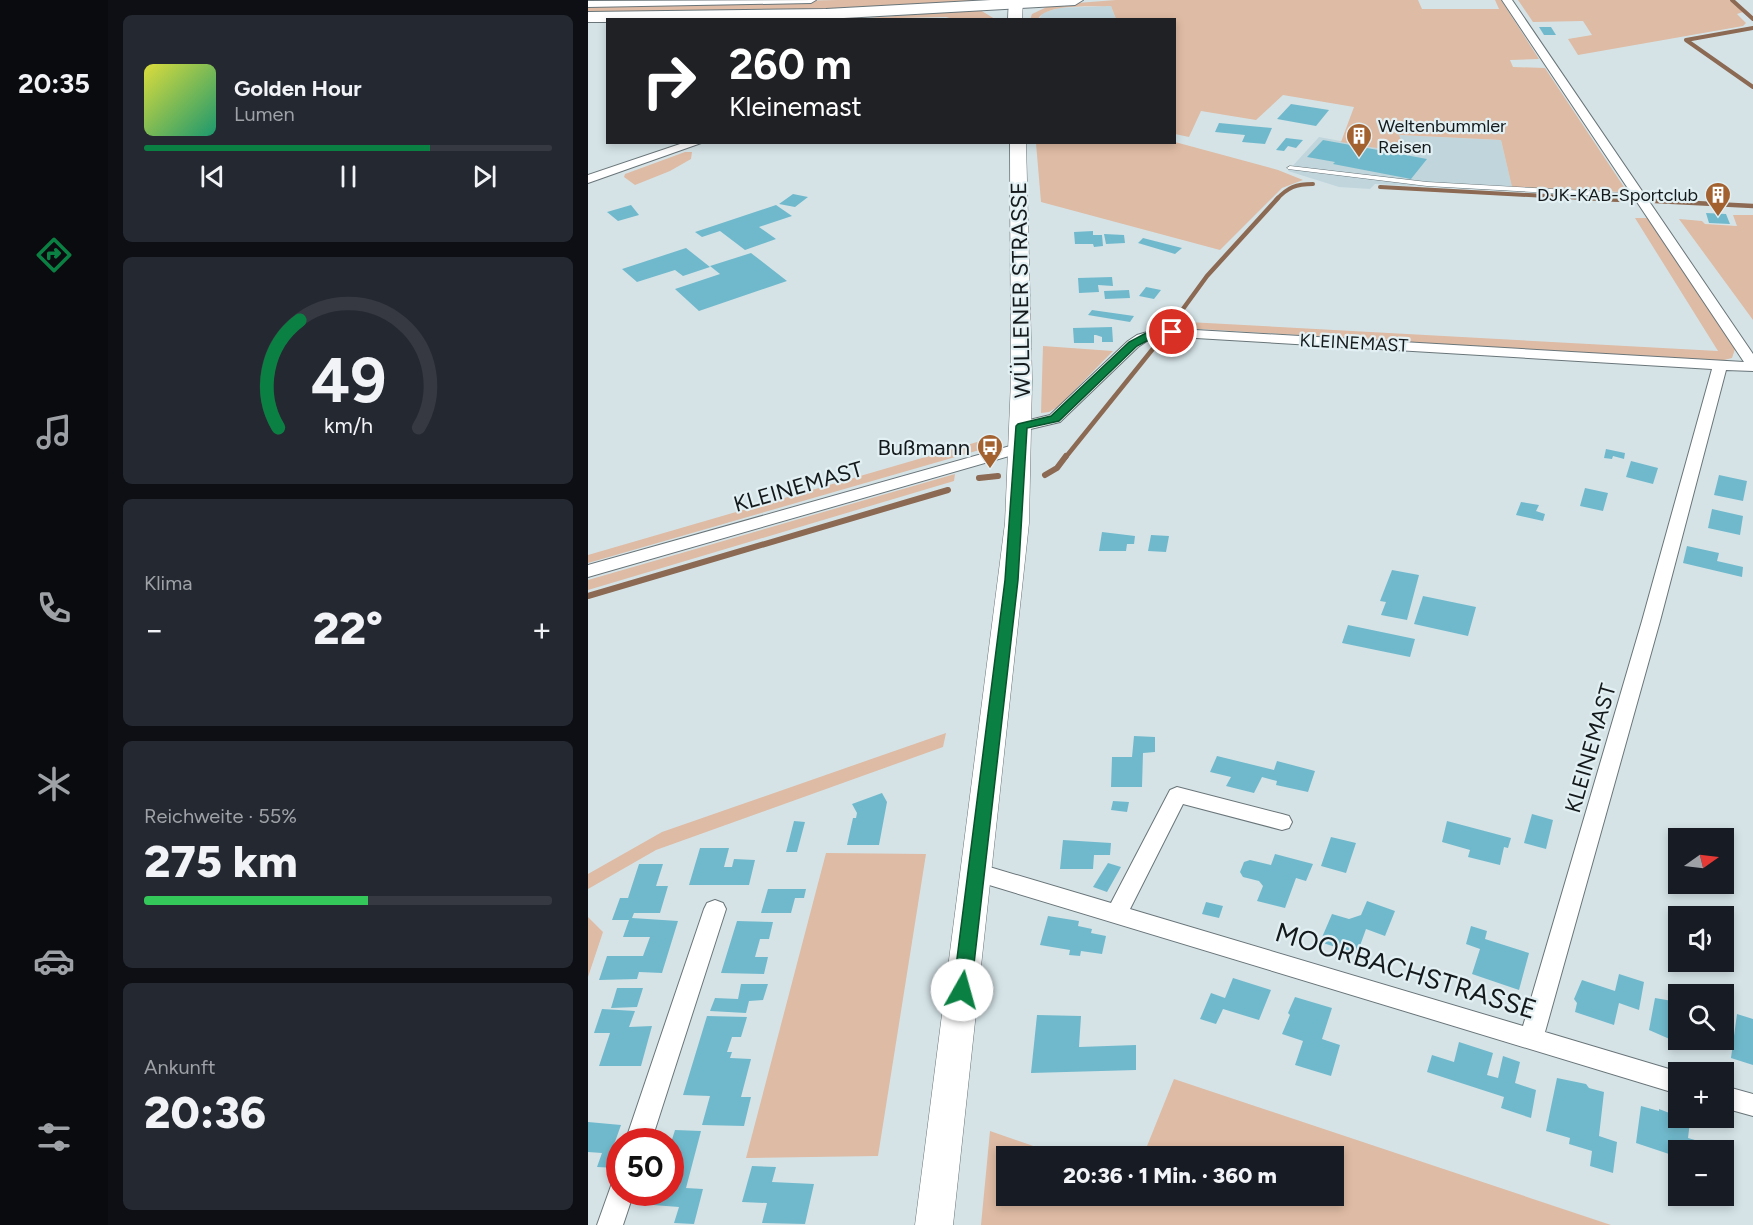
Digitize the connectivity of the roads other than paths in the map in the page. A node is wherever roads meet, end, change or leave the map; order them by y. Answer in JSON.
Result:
{"nodes":[{"id":1,"x":811,"y":0,"type":"edge"},
{"id":2,"x":1075,"y":0,"type":"edge"},
{"id":3,"x":1508,"y":0,"type":"edge"},
{"id":4,"x":753,"y":1,"type":"edge"},
{"id":5,"x":672,"y":2,"type":"edge"},
{"id":6,"x":588,"y":4,"type":"edge"},
{"id":7,"x":1016,"y":8,"type":"edge"},
{"id":8,"x":588,"y":17,"type":"edge"},
{"id":9,"x":693,"y":144,"type":"edge"},
{"id":10,"x":1018,"y":144,"type":"edge"},
{"id":11,"x":1290,"y":168,"type":"dead end"},
{"id":12,"x":588,"y":179,"type":"edge"},
{"id":13,"x":1639,"y":196,"type":"junction"},
{"id":14,"x":1720,"y":365,"type":"junction"},
{"id":15,"x":1753,"y":366,"type":"edge"},
{"id":16,"x":1021,"y":437,"type":"junction"},
{"id":17,"x":588,"y":571,"type":"edge"},
{"id":18,"x":1282,"y":822,"type":"dead end"},
{"id":19,"x":976,"y":872,"type":"junction"},
{"id":20,"x":715,"y":909,"type":"dead end"},
{"id":21,"x":1116,"y":915,"type":"junction"},
{"id":22,"x":1532,"y":1040,"type":"junction"},
{"id":23,"x":1668,"y":1080,"type":"edge"},
{"id":24,"x":1734,"y":1100,"type":"edge"},
{"id":25,"x":1753,"y":1105,"type":"edge"},
{"id":26,"x":643,"y":1128,"type":"edge"},
{"id":27,"x":616,"y":1206,"type":"edge"},
{"id":28,"x":610,"y":1225,"type":"edge"},
{"id":29,"x":934,"y":1225,"type":"edge"}],
"edges":[{"from":1,"to":4,"type":"street"},
{"from":2,"to":7,"type":"main road"},
{"from":3,"to":13,"type":"street"},
{"from":4,"to":5,"type":"street"},
{"from":5,"to":6,"type":"street"},
{"from":7,"to":8,"type":"main road"},
{"from":9,"to":12,"type":"street"},
{"from":10,"to":16,"type":"main road","name":"WÜLLENER STRASSE"},
{"from":11,"to":13,"type":"lane"},
{"from":13,"to":15,"type":"street"},
{"from":14,"to":15,"type":"street","name":"KLEINEMAST"},
{"from":14,"to":16,"type":"street","name":"KLEINEMAST"},
{"from":14,"to":22,"type":"street","name":"KLEINEMAST"},
{"from":16,"to":17,"type":"street","name":"KLEINEMAST"},
{"from":16,"to":19,"type":"main road","name":"WÜLLENER STRASSE"},
{"from":18,"to":21,"type":"street"},
{"from":19,"to":21,"type":"street","name":"MOORBACHSTRASSE"},
{"from":19,"to":29,"type":"main road","name":"WÜLLENER STRASSE"},
{"from":20,"to":26,"type":"street"},
{"from":21,"to":22,"type":"street","name":"MOORBACHSTRASSE"},
{"from":22,"to":23,"type":"street","name":"MOORBACHSTRASSE"},
{"from":24,"to":25,"type":"street"},
{"from":27,"to":28,"type":"street"}]}
